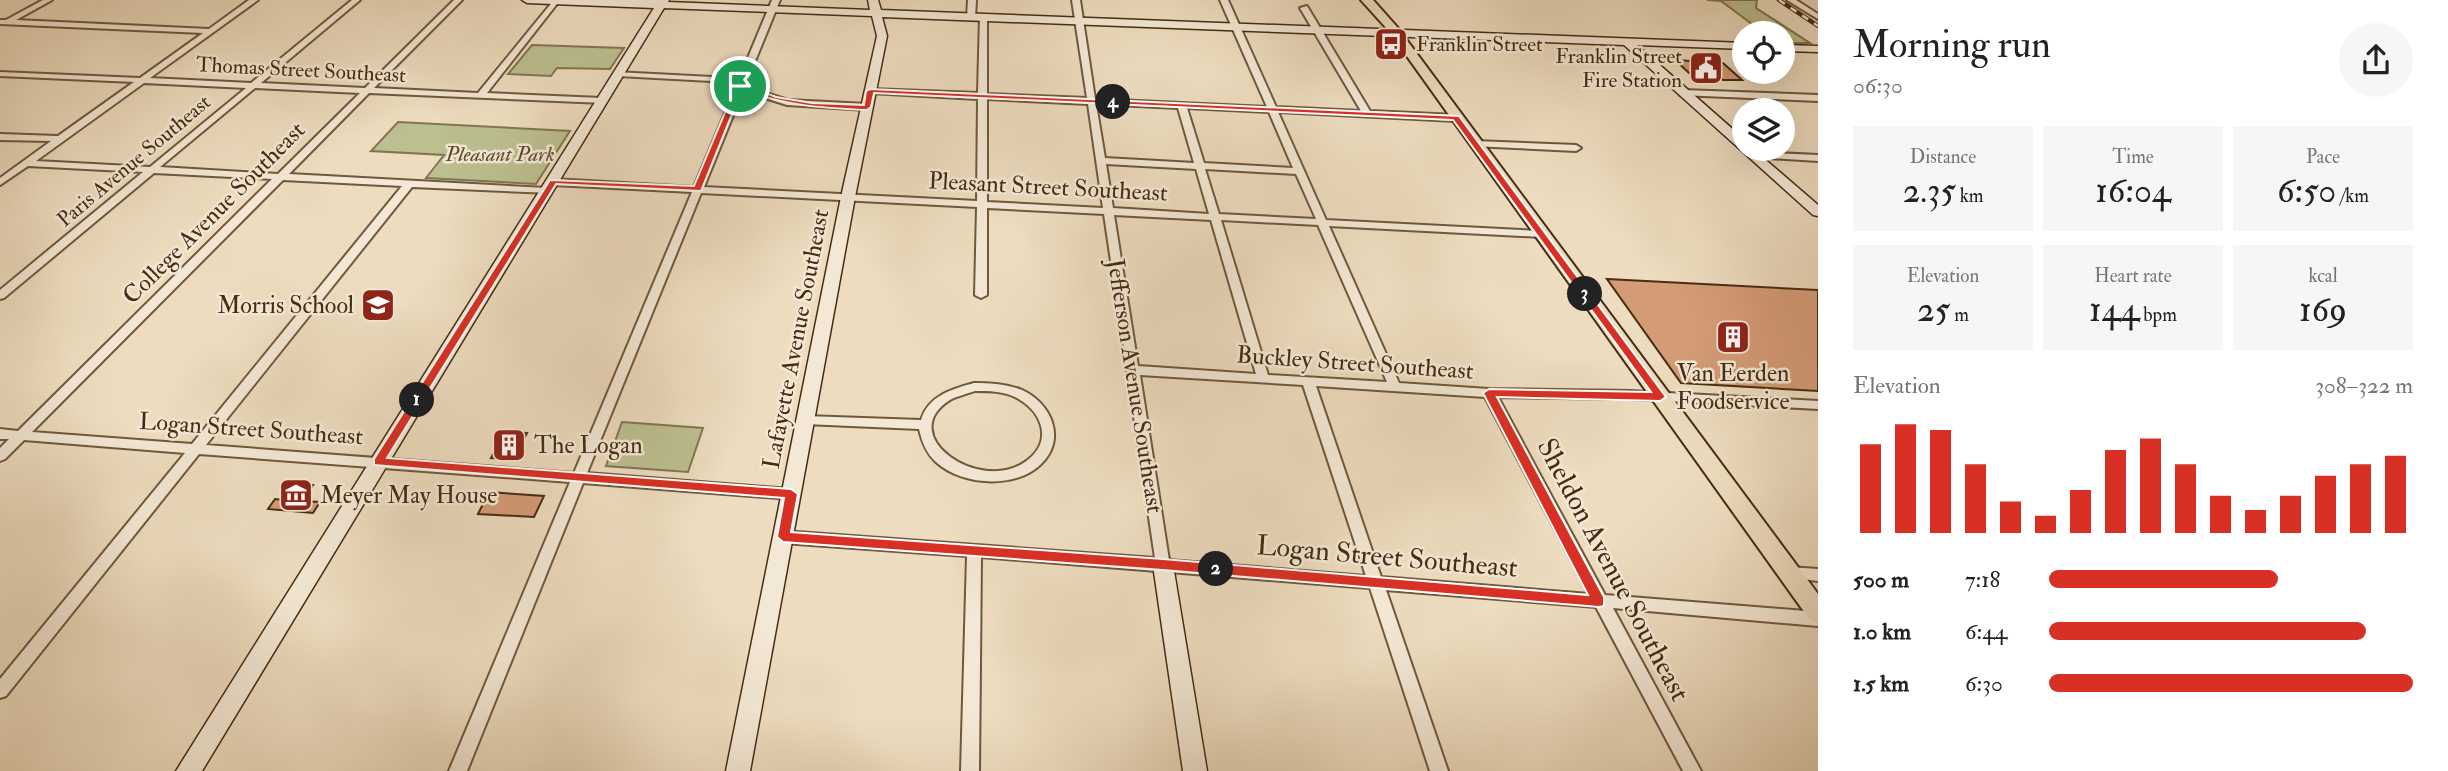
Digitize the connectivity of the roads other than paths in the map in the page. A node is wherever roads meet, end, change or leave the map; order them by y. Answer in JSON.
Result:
{"nodes":[{"id":1,"x":48,"y":0,"type":"edge"},
{"id":2,"x":254,"y":0,"type":"edge"},
{"id":3,"x":356,"y":0,"type":"edge"},
{"id":4,"x":458,"y":0,"type":"edge"},
{"id":5,"x":527,"y":0,"type":"edge"},
{"id":6,"x":873,"y":0,"type":"edge"},
{"id":7,"x":972,"y":0,"type":"edge"},
{"id":8,"x":1076,"y":0,"type":"edge"},
{"id":9,"x":1224,"y":0,"type":"edge"},
{"id":10,"x":1367,"y":0,"type":"edge"},
{"id":11,"x":1377,"y":0,"type":"edge"},
{"id":12,"x":1791,"y":0,"type":"edge"},
{"id":13,"x":557,"y":1,"type":"edge"},
{"id":14,"x":662,"y":2,"type":"edge"},
{"id":15,"x":774,"y":5,"type":"edge"},
{"id":16,"x":1304,"y":8,"type":"dead end"},
{"id":17,"x":876,"y":14,"type":"junction"},
{"id":18,"x":1818,"y":17,"type":"edge"},
{"id":19,"x":977,"y":18,"type":"junction"},
{"id":20,"x":1079,"y":21,"type":"junction"},
{"id":21,"x":3,"y":23,"type":"edge"},
{"id":22,"x":1391,"y":27,"type":"junction"},
{"id":23,"x":1237,"y":28,"type":"junction"},
{"id":24,"x":211,"y":31,"type":"junction"},
{"id":25,"x":1318,"y":31,"type":"junction"},
{"id":26,"x":1627,"y":42,"type":"junction"},
{"id":27,"x":1732,"y":46,"type":"edge"},
{"id":28,"x":1795,"y":48,"type":"edge"},
{"id":29,"x":1818,"y":49,"type":"edge"},
{"id":30,"x":0,"y":74,"type":"edge"},
{"id":31,"x":618,"y":74,"type":"junction"},
{"id":32,"x":141,"y":80,"type":"junction"},
{"id":33,"x":254,"y":86,"type":"junction"},
{"id":34,"x":740,"y":86,"type":"junction"},
{"id":35,"x":367,"y":90,"type":"junction"},
{"id":36,"x":1683,"y":93,"type":"junction"},
{"id":37,"x":480,"y":96,"type":"junction"},
{"id":38,"x":982,"y":97,"type":"junction"},
{"id":39,"x":1818,"y":98,"type":"edge"},
{"id":40,"x":869,"y":99,"type":"junction"},
{"id":41,"x":601,"y":101,"type":"junction"},
{"id":42,"x":1091,"y":102,"type":"junction"},
{"id":43,"x":1182,"y":106,"type":"junction"},
{"id":44,"x":1273,"y":110,"type":"junction"},
{"id":45,"x":1367,"y":114,"type":"junction"},
{"id":46,"x":1456,"y":118,"type":"junction"},
{"id":47,"x":0,"y":137,"type":"edge"},
{"id":48,"x":1732,"y":137,"type":"edge"},
{"id":49,"x":59,"y":139,"type":"junction"},
{"id":50,"x":1475,"y":144,"type":"junction"},
{"id":51,"x":1576,"y":148,"type":"dead end"},
{"id":52,"x":1795,"y":156,"type":"edge"},
{"id":53,"x":1818,"y":158,"type":"edge"},
{"id":54,"x":1101,"y":161,"type":"junction"},
{"id":55,"x":1759,"y":161,"type":"edge"},
{"id":56,"x":26,"y":163,"type":"junction"},
{"id":57,"x":1200,"y":166,"type":"junction"},
{"id":58,"x":152,"y":170,"type":"junction"},
{"id":59,"x":1300,"y":171,"type":"junction"},
{"id":60,"x":281,"y":176,"type":"junction"},
{"id":61,"x":0,"y":182,"type":"edge"},
{"id":62,"x":410,"y":183,"type":"junction"},
{"id":63,"x":550,"y":186,"type":"junction"},
{"id":64,"x":698,"y":189,"type":"junction"},
{"id":65,"x":848,"y":197,"type":"junction"},
{"id":66,"x":983,"y":205,"type":"junction"},
{"id":67,"x":1107,"y":211,"type":"junction"},
{"id":68,"x":1818,"y":212,"type":"edge"},
{"id":69,"x":1216,"y":217,"type":"junction"},
{"id":70,"x":1323,"y":223,"type":"junction"},
{"id":71,"x":1541,"y":234,"type":"junction"},
{"id":72,"x":981,"y":295,"type":"dead end"},
{"id":73,"x":0,"y":296,"type":"edge"},
{"id":74,"x":1132,"y":370,"type":"junction"},
{"id":75,"x":1263,"y":378,"type":"junction"},
{"id":76,"x":1308,"y":381,"type":"junction"},
{"id":77,"x":1395,"y":387,"type":"junction"},
{"id":78,"x":1489,"y":393,"type":"junction"},
{"id":79,"x":1660,"y":397,"type":"junction"},
{"id":80,"x":1818,"y":405,"type":"edge"},
{"id":81,"x":805,"y":420,"type":"junction"},
{"id":82,"x":924,"y":425,"type":"junction"},
{"id":83,"x":0,"y":435,"type":"edge"},
{"id":84,"x":20,"y":436,"type":"junction"},
{"id":85,"x":197,"y":447,"type":"junction"},
{"id":86,"x":0,"y":456,"type":"edge"},
{"id":87,"x":378,"y":462,"type":"junction"},
{"id":88,"x":579,"y":478,"type":"junction"},
{"id":89,"x":791,"y":494,"type":"junction"},
{"id":90,"x":783,"y":537,"type":"junction"},
{"id":91,"x":974,"y":551,"type":"junction"},
{"id":92,"x":1163,"y":565,"type":"junction"},
{"id":93,"x":1789,"y":573,"type":"junction"},
{"id":94,"x":1818,"y":575,"type":"edge"},
{"id":95,"x":1377,"y":583,"type":"junction"},
{"id":96,"x":1599,"y":601,"type":"junction"},
{"id":97,"x":1818,"y":613,"type":"edge"},
{"id":98,"x":1818,"y":619,"type":"edge"},
{"id":99,"x":0,"y":691,"type":"edge"},
{"id":100,"x":188,"y":771,"type":"edge"},
{"id":101,"x":458,"y":771,"type":"edge"},
{"id":102,"x":738,"y":771,"type":"edge"},
{"id":103,"x":970,"y":771,"type":"edge"},
{"id":104,"x":1195,"y":771,"type":"edge"},
{"id":105,"x":1439,"y":771,"type":"edge"},
{"id":106,"x":1692,"y":771,"type":"edge"}],
"edges":[{"from":1,"to":21,"type":"street"},
{"from":2,"to":24,"type":"street"},
{"from":3,"to":33,"type":"street","name":"Paris Avenue Southeast"},
{"from":4,"to":35,"type":"street","name":"College Avenue Southeast"},
{"from":5,"to":13,"type":"street"},
{"from":6,"to":17,"type":"street","name":"Lafayette Avenue Southeast"},
{"from":7,"to":19,"type":"street"},
{"from":8,"to":20,"type":"street","name":"Jefferson Avenue Southeast"},
{"from":9,"to":23,"type":"street"},
{"from":10,"to":22,"type":"main road"},
{"from":11,"to":22,"type":"main road"},
{"from":12,"to":18,"type":"street"},
{"from":13,"to":14,"type":"street"},
{"from":13,"to":37,"type":"street"},
{"from":14,"to":15,"type":"street"},
{"from":14,"to":31,"type":"street"},
{"from":15,"to":17,"type":"street"},
{"from":15,"to":34,"type":"street"},
{"from":16,"to":25,"type":"street"},
{"from":17,"to":19,"type":"street"},
{"from":17,"to":40,"type":"street","name":"Lafayette Avenue Southeast"},
{"from":19,"to":20,"type":"street"},
{"from":19,"to":38,"type":"street"},
{"from":20,"to":23,"type":"street"},
{"from":20,"to":42,"type":"street","name":"Jefferson Avenue Southeast"},
{"from":21,"to":24,"type":"street"},
{"from":22,"to":25,"type":"street"},
{"from":22,"to":26,"type":"street"},
{"from":22,"to":46,"type":"main road"},
{"from":23,"to":25,"type":"street"},
{"from":23,"to":44,"type":"street"},
{"from":24,"to":32,"type":"street"},
{"from":25,"to":45,"type":"street"},
{"from":26,"to":27,"type":"street"},
{"from":26,"to":36,"type":"street"},
{"from":28,"to":29,"type":"street"},
{"from":30,"to":32,"type":"street","name":"Thomas Street Southeast"},
{"from":31,"to":34,"type":"street"},
{"from":31,"to":41,"type":"street"},
{"from":32,"to":33,"type":"street","name":"Thomas Street Southeast"},
{"from":32,"to":49,"type":"street"},
{"from":33,"to":35,"type":"street","name":"Thomas Street Southeast"},
{"from":33,"to":58,"type":"street","name":"Paris Avenue Southeast"},
{"from":34,"to":40,"type":"street"},
{"from":34,"to":64,"type":"street"},
{"from":35,"to":37,"type":"street","name":"Thomas Street Southeast"},
{"from":35,"to":60,"type":"street","name":"College Avenue Southeast"},
{"from":36,"to":39,"type":"street"},
{"from":36,"to":48,"type":"street"},
{"from":37,"to":41,"type":"street","name":"Thomas Street Southeast"},
{"from":38,"to":40,"type":"street"},
{"from":38,"to":42,"type":"street"},
{"from":38,"to":66,"type":"street"},
{"from":40,"to":65,"type":"street","name":"Lafayette Avenue Southeast"},
{"from":41,"to":63,"type":"street"},
{"from":42,"to":43,"type":"street"},
{"from":42,"to":54,"type":"street","name":"Jefferson Avenue Southeast"},
{"from":43,"to":44,"type":"street"},
{"from":43,"to":57,"type":"street"},
{"from":44,"to":45,"type":"street"},
{"from":44,"to":59,"type":"street"},
{"from":45,"to":46,"type":"street"},
{"from":46,"to":50,"type":"main road"},
{"from":47,"to":49,"type":"street"},
{"from":49,"to":56,"type":"street"},
{"from":50,"to":51,"type":"street"},
{"from":50,"to":71,"type":"main road"},
{"from":52,"to":53,"type":"street"},
{"from":54,"to":57,"type":"street"},
{"from":54,"to":67,"type":"street","name":"Jefferson Avenue Southeast"},
{"from":55,"to":68,"type":"street"},
{"from":56,"to":58,"type":"street","name":"Pleasant Street Southeast"},
{"from":56,"to":61,"type":"street"},
{"from":57,"to":59,"type":"street"},
{"from":57,"to":69,"type":"street"},
{"from":58,"to":60,"type":"street","name":"Pleasant Street Southeast"},
{"from":58,"to":73,"type":"street","name":"Paris Avenue Southeast"},
{"from":59,"to":70,"type":"street"},
{"from":60,"to":62,"type":"street","name":"Pleasant Street Southeast"},
{"from":60,"to":84,"type":"street","name":"College Avenue Southeast"},
{"from":62,"to":63,"type":"street","name":"Pleasant Street Southeast"},
{"from":62,"to":85,"type":"street"},
{"from":63,"to":64,"type":"street","name":"Pleasant Street Southeast"},
{"from":63,"to":87,"type":"street"},
{"from":64,"to":65,"type":"street","name":"Pleasant Street Southeast"},
{"from":64,"to":88,"type":"street"},
{"from":65,"to":66,"type":"street","name":"Pleasant Street Southeast"},
{"from":65,"to":81,"type":"street","name":"Lafayette Avenue Southeast"},
{"from":66,"to":67,"type":"street","name":"Pleasant Street Southeast"},
{"from":66,"to":72,"type":"street"},
{"from":67,"to":69,"type":"street","name":"Pleasant Street Southeast"},
{"from":67,"to":74,"type":"street","name":"Jefferson Avenue Southeast"},
{"from":69,"to":70,"type":"street","name":"Pleasant Street Southeast"},
{"from":69,"to":75,"type":"street"},
{"from":70,"to":71,"type":"street","name":"Pleasant Street Southeast"},
{"from":70,"to":77,"type":"street"},
{"from":71,"to":79,"type":"main road"},
{"from":74,"to":75,"type":"street","name":"Buckley Street Southeast"},
{"from":74,"to":92,"type":"street","name":"Jefferson Avenue Southeast"},
{"from":75,"to":76,"type":"street","name":"Buckley Street Southeast"},
{"from":76,"to":77,"type":"street","name":"Buckley Street Southeast"},
{"from":76,"to":95,"type":"street"},
{"from":77,"to":78,"type":"street","name":"Buckley Street Southeast"},
{"from":78,"to":79,"type":"street","name":"Buckley Street Southeast"},
{"from":78,"to":96,"type":"street","name":"Sheldon Avenue Southeast"},
{"from":79,"to":80,"type":"street","name":"Buckley Street Southeast"},
{"from":79,"to":93,"type":"main road"},
{"from":81,"to":82,"type":"street"},
{"from":81,"to":89,"type":"street","name":"Lafayette Avenue Southeast"},
{"from":82,"to":82,"type":"street"},
{"from":83,"to":84,"type":"street","name":"Logan Street Southeast"},
{"from":84,"to":85,"type":"street","name":"Logan Street Southeast"},
{"from":84,"to":86,"type":"street","name":"College Avenue Southeast"},
{"from":85,"to":87,"type":"street","name":"Logan Street Southeast"},
{"from":85,"to":99,"type":"street"},
{"from":87,"to":88,"type":"street","name":"Logan Street Southeast"},
{"from":87,"to":100,"type":"street"},
{"from":88,"to":89,"type":"street","name":"Logan Street Southeast"},
{"from":88,"to":101,"type":"street"},
{"from":89,"to":90,"type":"street","name":"Lafayette Avenue Southeast"},
{"from":90,"to":91,"type":"street","name":"Logan Street Southeast"},
{"from":90,"to":102,"type":"street","name":"Lafayette Avenue Southeast"},
{"from":91,"to":92,"type":"street","name":"Logan Street Southeast"},
{"from":91,"to":103,"type":"street"},
{"from":92,"to":95,"type":"street","name":"Logan Street Southeast"},
{"from":92,"to":104,"type":"street","name":"Jefferson Avenue Southeast"},
{"from":93,"to":94,"type":"street"},
{"from":93,"to":97,"type":"main road"},
{"from":95,"to":96,"type":"street","name":"Logan Street Southeast"},
{"from":95,"to":105,"type":"street"},
{"from":96,"to":98,"type":"street","name":"Logan Street Southeast"},
{"from":96,"to":106,"type":"street","name":"Sheldon Avenue Southeast"}]}
